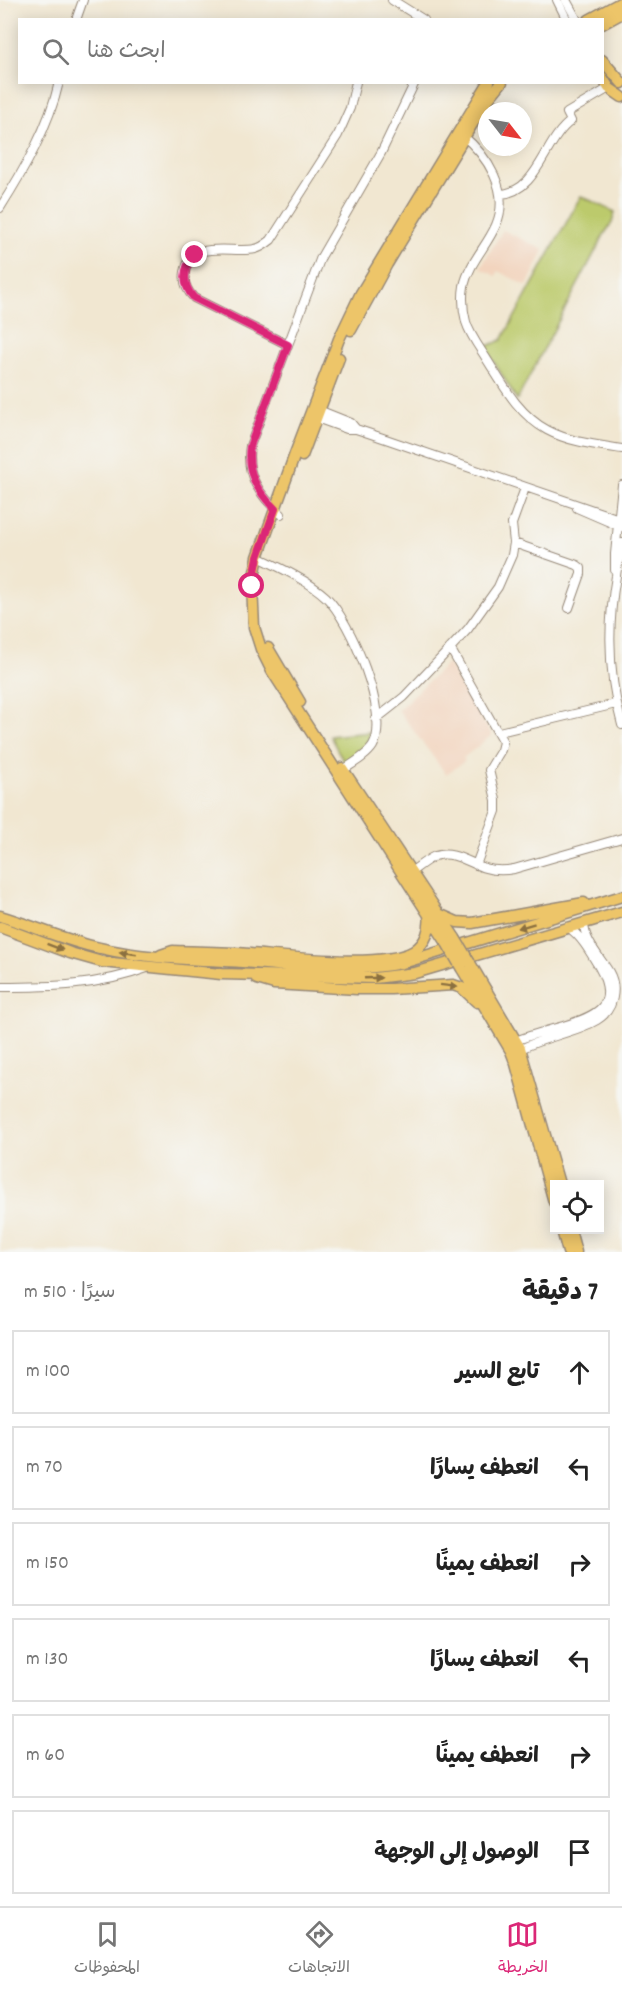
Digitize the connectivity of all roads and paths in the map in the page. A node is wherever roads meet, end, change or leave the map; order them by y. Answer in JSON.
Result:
{"nodes":[{"id":1,"x":83,"y":0,"type":"edge"},
{"id":2,"x":392,"y":0,"type":"edge"},
{"id":3,"x":557,"y":0,"type":"edge"},
{"id":4,"x":566,"y":0,"type":"edge"},
{"id":5,"x":622,"y":2,"type":"edge"},
{"id":6,"x":622,"y":13,"type":"edge"},
{"id":7,"x":77,"y":18,"type":"edge"},
{"id":8,"x":421,"y":18,"type":"edge"},
{"id":9,"x":566,"y":18,"type":"edge"},
{"id":10,"x":576,"y":18,"type":"edge"},
{"id":11,"x":593,"y":18,"type":"edge"},
{"id":12,"x":604,"y":23,"type":"edge"},
{"id":13,"x":604,"y":61,"type":"edge"},
{"id":14,"x":604,"y":79,"type":"edge"},
{"id":15,"x":622,"y":83,"type":"edge"},
{"id":16,"x":59,"y":84,"type":"edge"},
{"id":17,"x":356,"y":84,"type":"edge"},
{"id":18,"x":414,"y":84,"type":"edge"},
{"id":19,"x":495,"y":84,"type":"edge"},
{"id":20,"x":609,"y":88,"type":"junction"},
{"id":21,"x":622,"y":97,"type":"edge"},
{"id":22,"x":461,"y":135,"type":"junction"},
{"id":23,"x":501,"y":194,"type":"junction"},
{"id":24,"x":0,"y":208,"type":"edge"},
{"id":25,"x":288,"y":345,"type":"junction"},
{"id":26,"x":315,"y":413,"type":"junction"},
{"id":27,"x":622,"y":449,"type":"edge"},
{"id":28,"x":622,"y":485,"type":"edge"},
{"id":29,"x":525,"y":488,"type":"junction"},
{"id":30,"x":278,"y":512,"type":"junction"},
{"id":31,"x":620,"y":523,"type":"edge"},
{"id":32,"x":514,"y":543,"type":"junction"},
{"id":33,"x":622,"y":543,"type":"edge"},
{"id":34,"x":261,"y":559,"type":"junction"},
{"id":35,"x":616,"y":573,"type":"junction"},
{"id":36,"x":569,"y":608,"type":"dead end"},
{"id":37,"x":450,"y":648,"type":"junction"},
{"id":38,"x":616,"y":704,"type":"junction"},
{"id":39,"x":376,"y":719,"type":"junction"},
{"id":40,"x":622,"y":725,"type":"edge"},
{"id":41,"x":499,"y":732,"type":"junction"},
{"id":42,"x":340,"y":772,"type":"junction"},
{"id":43,"x":622,"y":838,"type":"edge"},
{"id":44,"x":476,"y":865,"type":"junction"},
{"id":45,"x":411,"y":872,"type":"junction"},
{"id":46,"x":622,"y":896,"type":"edge"},
{"id":47,"x":599,"y":904,"type":"junction"},
{"id":48,"x":622,"y":912,"type":"edge"},
{"id":49,"x":433,"y":914,"type":"junction"},
{"id":50,"x":1,"y":919,"type":"edge"},
{"id":51,"x":584,"y":923,"type":"junction"},
{"id":52,"x":568,"y":927,"type":"junction"},
{"id":53,"x":157,"y":957,"type":"junction"},
{"id":54,"x":466,"y":966,"type":"junction"},
{"id":55,"x":149,"y":967,"type":"junction"},
{"id":56,"x":245,"y":975,"type":"junction"},
{"id":57,"x":0,"y":987,"type":"edge"},
{"id":58,"x":485,"y":1008,"type":"junction"},
{"id":59,"x":564,"y":1029,"type":"junction"},
{"id":60,"x":514,"y":1046,"type":"junction"},
{"id":61,"x":554,"y":1178,"type":"edge"},
{"id":62,"x":563,"y":1234,"type":"edge"},
{"id":63,"x":571,"y":1234,"type":"edge"},
{"id":64,"x":567,"y":1252,"type":"edge"},
{"id":65,"x":576,"y":1252,"type":"edge"}],
"edges":[{"from":1,"to":7,"type":"street"},
{"from":2,"to":8,"type":"street"},
{"from":3,"to":9,"type":"street"},
{"from":4,"to":10,"type":"street"},
{"from":5,"to":11,"type":"main road"},
{"from":6,"to":12,"type":"main road"},
{"from":13,"to":15,"type":"main road"},
{"from":14,"to":20,"type":"main road"},
{"from":16,"to":24,"type":"street"},
{"from":17,"to":25,"type":"street"},
{"from":18,"to":25,"type":"street"},
{"from":19,"to":22,"type":"main road"},
{"from":20,"to":21,"type":"main road"},
{"from":20,"to":23,"type":"street"},
{"from":22,"to":23,"type":"street"},
{"from":22,"to":26,"type":"main road"},
{"from":23,"to":27,"type":"street"},
{"from":25,"to":30,"type":"street"},
{"from":26,"to":29,"type":"street"},
{"from":26,"to":30,"type":"main road"},
{"from":28,"to":31,"type":"street"},
{"from":29,"to":31,"type":"street"},
{"from":29,"to":32,"type":"street"},
{"from":30,"to":34,"type":"main road"},
{"from":31,"to":35,"type":"street"},
{"from":32,"to":36,"type":"street"},
{"from":32,"to":37,"type":"street"},
{"from":33,"to":35,"type":"street"},
{"from":34,"to":39,"type":"street"},
{"from":34,"to":42,"type":"main road"},
{"from":35,"to":38,"type":"street"},
{"from":37,"to":39,"type":"street"},
{"from":37,"to":41,"type":"street"},
{"from":38,"to":40,"type":"street"},
{"from":38,"to":41,"type":"street"},
{"from":39,"to":42,"type":"street"},
{"from":41,"to":44,"type":"street"},
{"from":42,"to":45,"type":"main road"},
{"from":42,"to":49,"type":"main road"},
{"from":43,"to":44,"type":"street"},
{"from":44,"to":45,"type":"street"},
{"from":45,"to":49,"type":"main road"},
{"from":46,"to":47,"type":"main road"},
{"from":47,"to":49,"type":"main road"},
{"from":47,"to":53,"type":"main road","one_way":true},
{"from":48,"to":51,"type":"main road"},
{"from":49,"to":53,"type":"main road"},
{"from":49,"to":54,"type":"main road","bridge":true},
{"from":53,"to":50,"type":"main road","one_way":true},
{"from":50,"to":55,"type":"main road","one_way":true},
{"from":51,"to":52,"type":"main road"},
{"from":51,"to":59,"type":"street"},
{"from":56,"to":52,"type":"main road","one_way":true},
{"from":52,"to":59,"type":"street"},
{"from":54,"to":58,"type":"main road"},
{"from":54,"to":60,"type":"main road"},
{"from":55,"to":56,"type":"main road"},
{"from":55,"to":57,"type":"street"},
{"from":56,"to":58,"type":"main road","one_way":true},
{"from":58,"to":60,"type":"main road"},
{"from":59,"to":60,"type":"street"},
{"from":60,"to":61,"type":"main road"},
{"from":62,"to":64,"type":"main road"},
{"from":63,"to":65,"type":"main road"}]}
